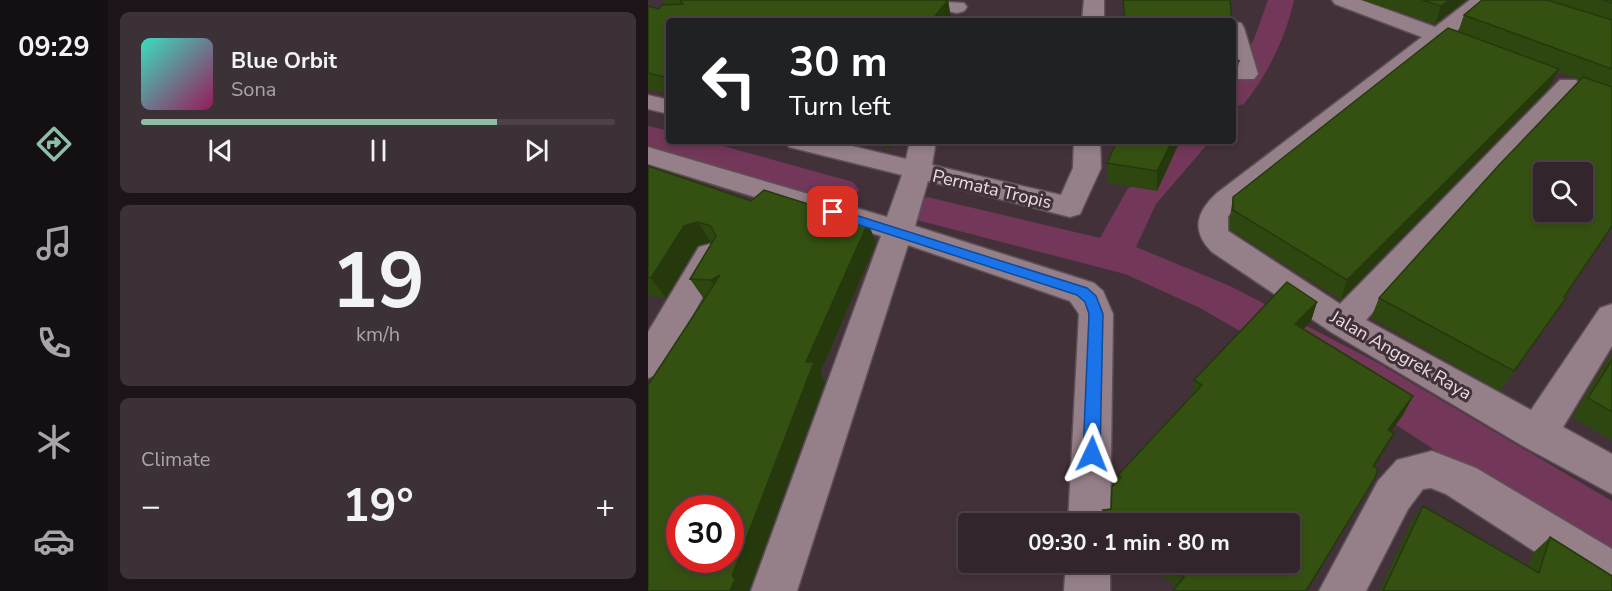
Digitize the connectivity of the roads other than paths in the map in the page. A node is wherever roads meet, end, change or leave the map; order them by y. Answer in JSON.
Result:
{"nodes":[{"id":1,"x":919,"y":0,"type":"edge"},
{"id":2,"x":1094,"y":0,"type":"edge"},
{"id":3,"x":1342,"y":0,"type":"edge"},
{"id":4,"x":1483,"y":0,"type":"edge"},
{"id":5,"x":957,"y":9,"type":"edge"},
{"id":6,"x":1093,"y":18,"type":"edge"},
{"id":7,"x":1438,"y":36,"type":"junction"},
{"id":8,"x":1236,"y":38,"type":"edge"},
{"id":9,"x":1470,"y":48,"type":"edge"},
{"id":10,"x":1246,"y":74,"type":"dead end"},
{"id":11,"x":1568,"y":85,"type":"dead end"},
{"id":12,"x":648,"y":102,"type":"edge"},
{"id":13,"x":666,"y":106,"type":"edge"},
{"id":14,"x":807,"y":144,"type":"edge"},
{"id":15,"x":922,"y":144,"type":"edge"},
{"id":16,"x":1087,"y":144,"type":"edge"},
{"id":17,"x":648,"y":155,"type":"edge"},
{"id":18,"x":915,"y":179,"type":"junction"},
{"id":19,"x":900,"y":224,"type":"junction"},
{"id":20,"x":710,"y":255,"type":"edge"},
{"id":21,"x":1612,"y":317,"type":"edge"},
{"id":22,"x":658,"y":322,"type":"edge"},
{"id":23,"x":1343,"y":323,"type":"junction"},
{"id":24,"x":648,"y":363,"type":"edge"},
{"id":25,"x":1538,"y":434,"type":"junction"},
{"id":26,"x":1612,"y":475,"type":"edge"},
{"id":27,"x":1089,"y":513,"type":"edge"},
{"id":28,"x":1088,"y":573,"type":"edge"},
{"id":29,"x":1612,"y":575,"type":"edge"},
{"id":30,"x":774,"y":591,"type":"edge"},
{"id":31,"x":1087,"y":591,"type":"edge"},
{"id":32,"x":1342,"y":591,"type":"edge"}],
"edges":[{"from":1,"to":5,"type":"street"},
{"from":2,"to":6,"type":"street"},
{"from":3,"to":7,"type":"street"},
{"from":4,"to":7,"type":"street"},
{"from":7,"to":9,"type":"street"},
{"from":7,"to":23,"type":"street","name":"Jalan Anggrek Raya"},
{"from":8,"to":10,"type":"street"},
{"from":11,"to":23,"type":"street"},
{"from":12,"to":13,"type":"street"},
{"from":14,"to":18,"type":"street"},
{"from":15,"to":18,"type":"street"},
{"from":16,"to":18,"type":"street","name":"Permata Tropis"},
{"from":17,"to":19,"type":"street"},
{"from":18,"to":19,"type":"street"},
{"from":19,"to":27,"type":"street"},
{"from":19,"to":30,"type":"street"},
{"from":20,"to":22,"type":"street"},
{"from":21,"to":25,"type":"street"},
{"from":22,"to":24,"type":"street"},
{"from":23,"to":25,"type":"street","name":"Jalan Anggrek Raya"},
{"from":25,"to":26,"type":"street","name":"Jalan Anggrek Raya"},
{"from":28,"to":31,"type":"street"},
{"from":29,"to":32,"type":"street"}]}
